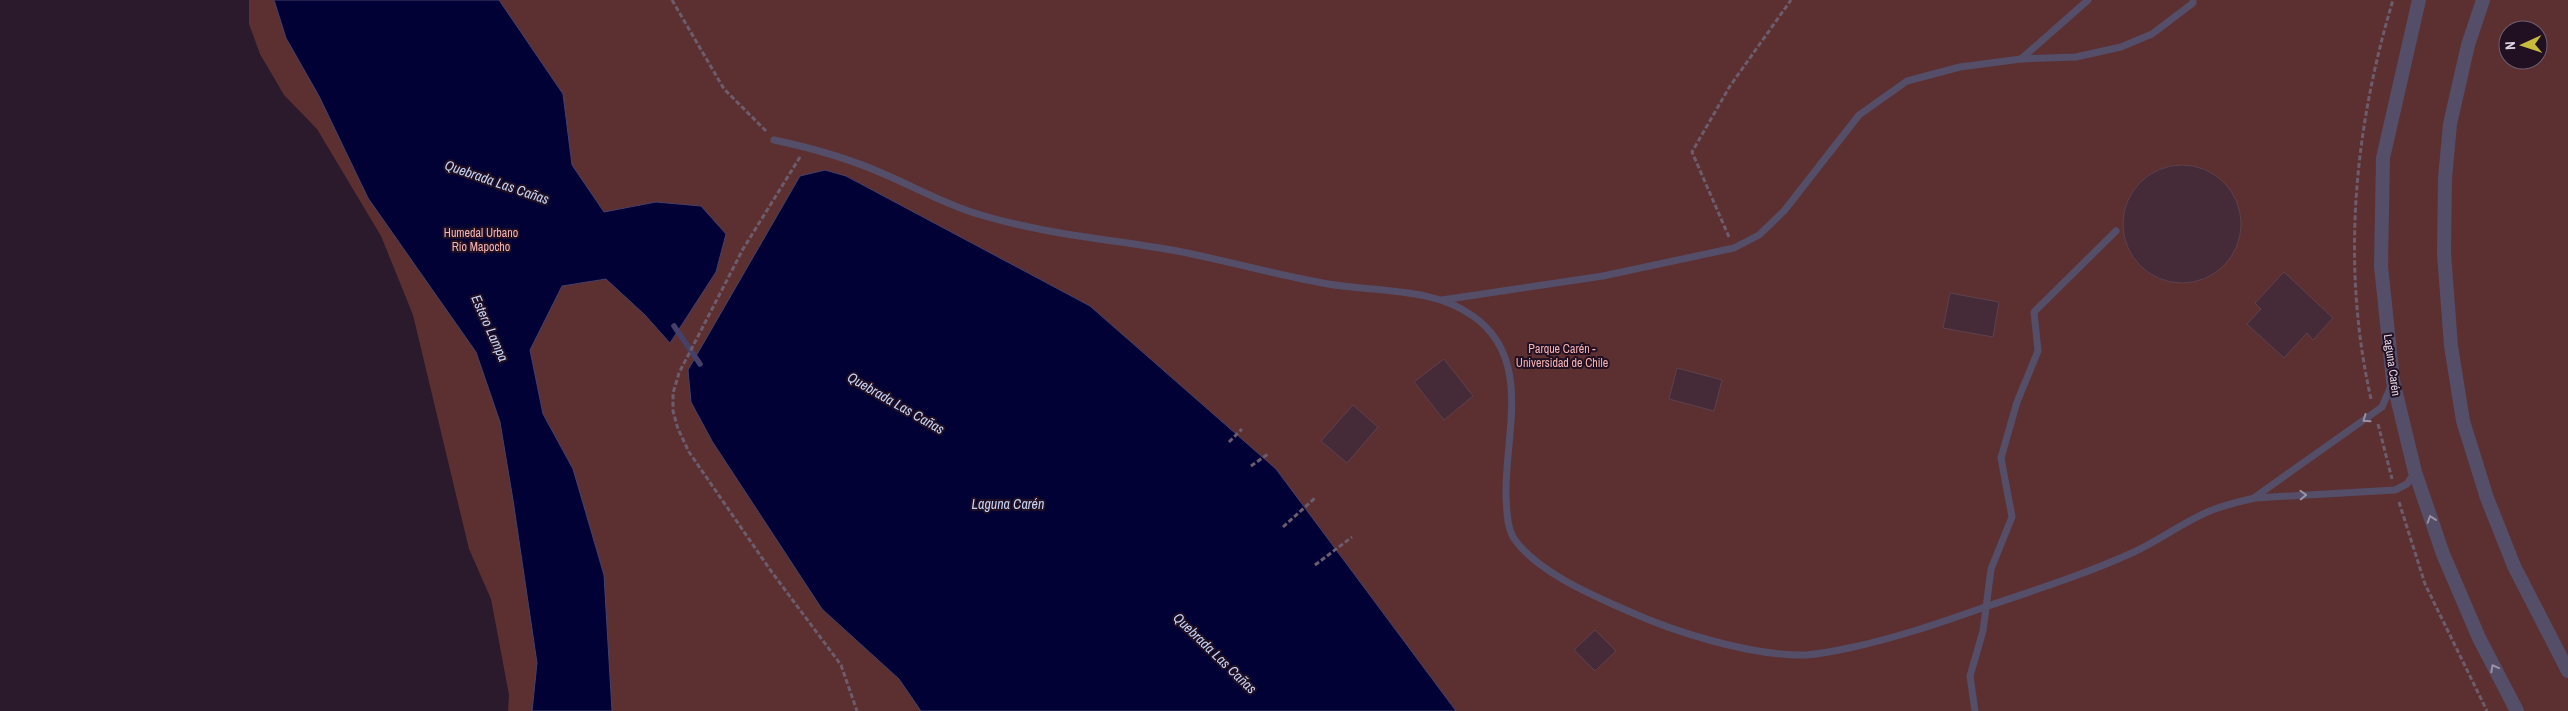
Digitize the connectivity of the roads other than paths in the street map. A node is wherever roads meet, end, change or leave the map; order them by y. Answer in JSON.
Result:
{"nodes":[{"id":1,"x":2088,"y":0,"type":"edge"},
{"id":2,"x":2194,"y":0,"type":"edge"},
{"id":3,"x":2419,"y":0,"type":"edge"},
{"id":4,"x":2483,"y":0,"type":"edge"},
{"id":5,"x":2021,"y":59,"type":"junction"},
{"id":6,"x":774,"y":140,"type":"road end"},
{"id":7,"x":2116,"y":231,"type":"dead end"},
{"id":8,"x":1441,"y":300,"type":"junction"},
{"id":9,"x":2393,"y":381,"type":"junction"},
{"id":10,"x":2415,"y":472,"type":"junction"},
{"id":11,"x":2255,"y":498,"type":"junction"},
{"id":12,"x":1986,"y":607,"type":"junction"},
{"id":13,"x":2568,"y":671,"type":"edge"},
{"id":14,"x":1976,"y":711,"type":"edge"},
{"id":15,"x":2517,"y":711,"type":"edge"}],
"edges":[{"from":1,"to":5,"type":"lane"},
{"from":2,"to":5,"type":"lane"},
{"from":3,"to":9,"type":"street","name":"Laguna Carén"},
{"from":4,"to":13,"type":"street"},
{"from":5,"to":8,"type":"lane"},
{"from":6,"to":8,"type":"lane"},
{"from":7,"to":12,"type":"lane"},
{"from":8,"to":12,"type":"lane"},
{"from":9,"to":10,"type":"street","name":"Laguna Carén"},
{"from":9,"to":11,"type":"lane","one_way":true},
{"from":11,"to":10,"type":"lane","one_way":true},
{"from":15,"to":10,"type":"street","name":"Laguna Carén","one_way":true},
{"from":11,"to":12,"type":"lane"},
{"from":12,"to":14,"type":"lane"}]}
